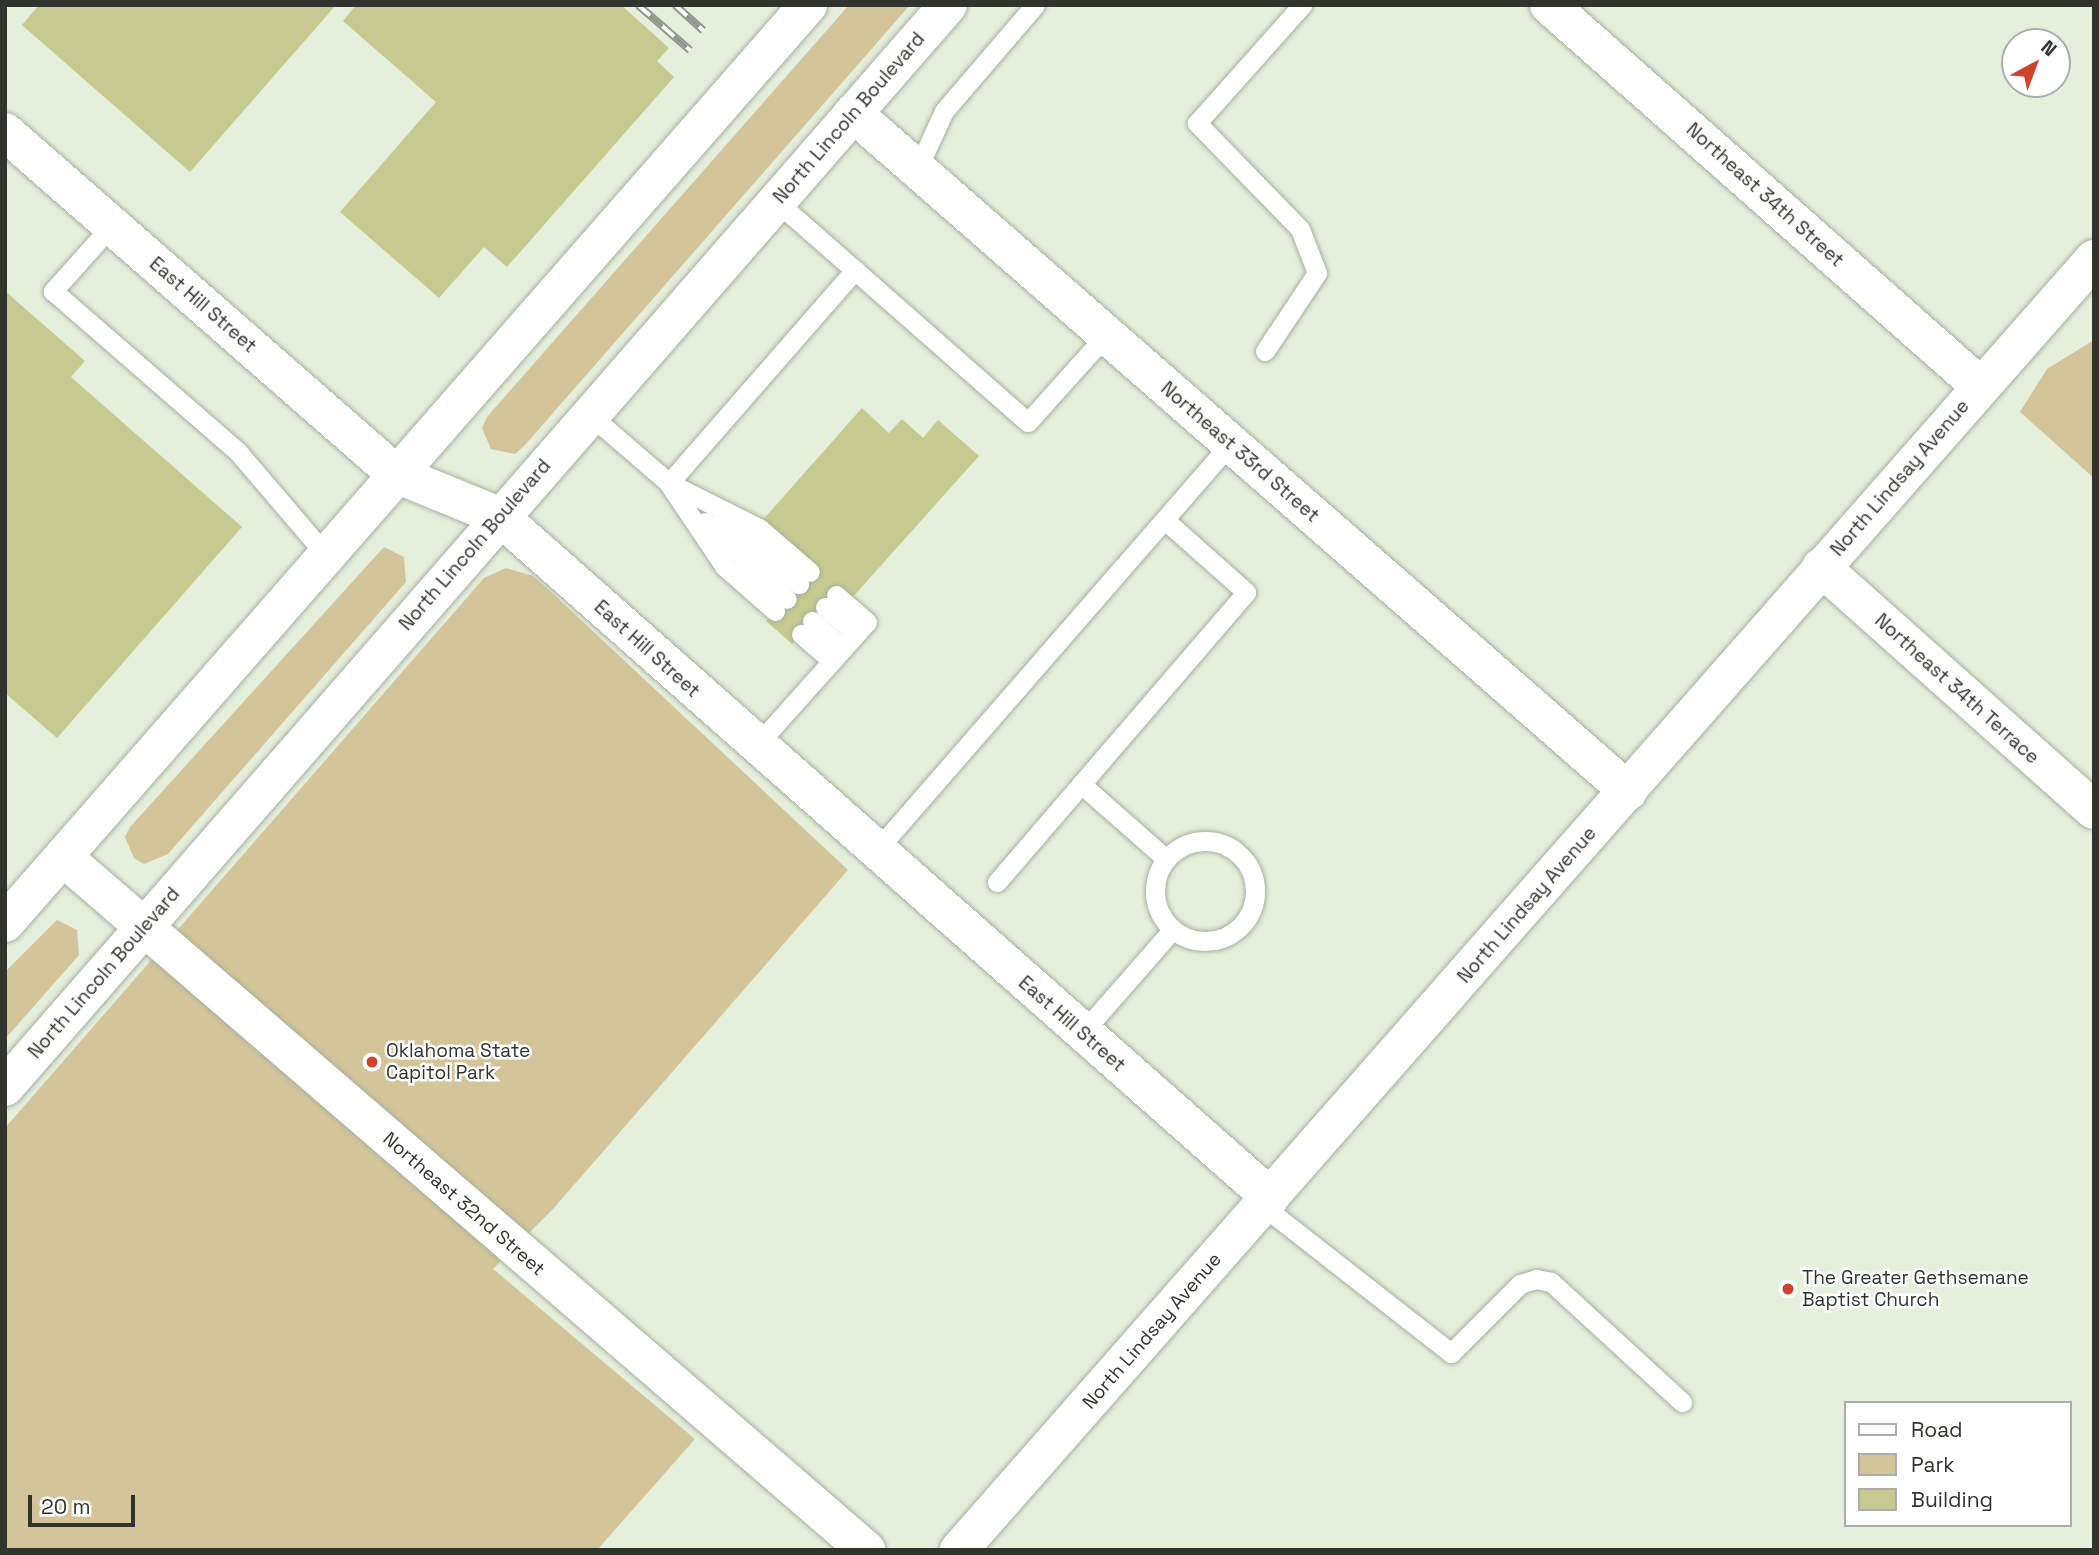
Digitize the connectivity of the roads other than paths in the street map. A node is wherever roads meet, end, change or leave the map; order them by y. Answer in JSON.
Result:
{"nodes":[{"id":1,"x":808,"y":5,"type":"edge"},
{"id":2,"x":948,"y":5,"type":"edge"},
{"id":3,"x":1035,"y":5,"type":"edge"},
{"id":4,"x":1302,"y":5,"type":"edge"},
{"id":5,"x":1549,"y":5,"type":"edge"},
{"id":6,"x":853,"y":113,"type":"junction"},
{"id":7,"x":5,"y":132,"type":"edge"},
{"id":8,"x":917,"y":170,"type":"junction"},
{"id":9,"x":776,"y":201,"type":"junction"},
{"id":10,"x":112,"y":225,"type":"junction"},
{"id":11,"x":2094,"y":260,"type":"edge"},
{"id":12,"x":855,"y":270,"type":"junction"},
{"id":13,"x":1106,"y":335,"type":"junction"},
{"id":14,"x":1265,"y":351,"type":"dead end"},
{"id":15,"x":1980,"y":386,"type":"junction"},
{"id":16,"x":589,"y":414,"type":"junction"},
{"id":17,"x":1230,"y":444,"type":"junction"},
{"id":18,"x":396,"y":474,"type":"junction"},
{"id":19,"x":668,"y":484,"type":"junction"},
{"id":20,"x":499,"y":516,"type":"junction"},
{"id":21,"x":1165,"y":520,"type":"junction"},
{"id":22,"x":326,"y":555,"type":"junction"},
{"id":23,"x":1821,"y":567,"type":"junction"},
{"id":24,"x":844,"y":648,"type":"junction"},
{"id":25,"x":756,"y":746,"type":"junction"},
{"id":26,"x":1081,"y":784,"type":"junction"},
{"id":27,"x":1628,"y":791,"type":"junction"},
{"id":28,"x":2094,"y":810,"type":"edge"},
{"id":29,"x":875,"y":852,"type":"junction"},
{"id":30,"x":63,"y":857,"type":"junction"},
{"id":31,"x":1167,"y":859,"type":"junction"},
{"id":32,"x":998,"y":882,"type":"dead end"},
{"id":33,"x":5,"y":923,"type":"edge"},
{"id":34,"x":144,"y":928,"type":"junction"},
{"id":35,"x":1174,"y":929,"type":"junction"},
{"id":36,"x":1082,"y":1033,"type":"junction"},
{"id":37,"x":5,"y":1087,"type":"edge"},
{"id":38,"x":1266,"y":1202,"type":"junction"},
{"id":39,"x":1682,"y":1402,"type":"dead end"},
{"id":40,"x":866,"y":1550,"type":"edge"},
{"id":41,"x":959,"y":1550,"type":"edge"}],
"edges":[{"from":1,"to":18,"type":"street"},
{"from":2,"to":6,"type":"street","name":"North Lincoln Boulevard"},
{"from":3,"to":8,"type":"lane"},
{"from":4,"to":14,"type":"lane"},
{"from":5,"to":15,"type":"street","name":"Northeast 34th Street"},
{"from":6,"to":8,"type":"street","name":"Northeast 33rd Street"},
{"from":6,"to":9,"type":"street","name":"North Lincoln Boulevard"},
{"from":7,"to":10,"type":"street","name":"East Hill Street"},
{"from":8,"to":13,"type":"street","name":"Northeast 33rd Street"},
{"from":9,"to":12,"type":"lane"},
{"from":9,"to":16,"type":"street","name":"North Lincoln Boulevard"},
{"from":10,"to":18,"type":"street","name":"East Hill Street"},
{"from":10,"to":22,"type":"lane"},
{"from":11,"to":15,"type":"street","name":"North Lindsay Avenue"},
{"from":12,"to":13,"type":"lane"},
{"from":12,"to":19,"type":"lane"},
{"from":13,"to":17,"type":"street","name":"Northeast 33rd Street"},
{"from":15,"to":23,"type":"street","name":"North Lindsay Avenue"},
{"from":16,"to":19,"type":"lane"},
{"from":16,"to":20,"type":"street","name":"North Lincoln Boulevard"},
{"from":17,"to":21,"type":"lane"},
{"from":17,"to":27,"type":"street","name":"Northeast 33rd Street"},
{"from":18,"to":20,"type":"street","name":"East Hill Street"},
{"from":18,"to":22,"type":"street"},
{"from":19,"to":19,"type":"lane"},
{"from":20,"to":25,"type":"street","name":"East Hill Street"},
{"from":20,"to":34,"type":"street","name":"North Lincoln Boulevard"},
{"from":21,"to":26,"type":"lane"},
{"from":21,"to":29,"type":"lane"},
{"from":22,"to":30,"type":"street"},
{"from":23,"to":27,"type":"street","name":"North Lindsay Avenue"},
{"from":23,"to":28,"type":"street","name":"Northeast 34th Terrace"},
{"from":24,"to":24,"type":"lane"},
{"from":24,"to":25,"type":"lane"},
{"from":25,"to":29,"type":"street","name":"East Hill Street"},
{"from":26,"to":31,"type":"lane"},
{"from":26,"to":32,"type":"lane"},
{"from":27,"to":38,"type":"street","name":"North Lindsay Avenue"},
{"from":29,"to":36,"type":"street","name":"East Hill Street"},
{"from":30,"to":33,"type":"street"},
{"from":30,"to":34,"type":"street","name":"Northeast 32nd Street"},
{"from":31,"to":35,"type":"lane"},
{"from":31,"to":35,"type":"lane"},
{"from":34,"to":37,"type":"street","name":"North Lincoln Boulevard"},
{"from":34,"to":40,"type":"street","name":"Northeast 32nd Street"},
{"from":35,"to":36,"type":"lane"},
{"from":36,"to":38,"type":"street","name":"East Hill Street"},
{"from":38,"to":39,"type":"lane"},
{"from":38,"to":41,"type":"street","name":"North Lindsay Avenue"}]}
